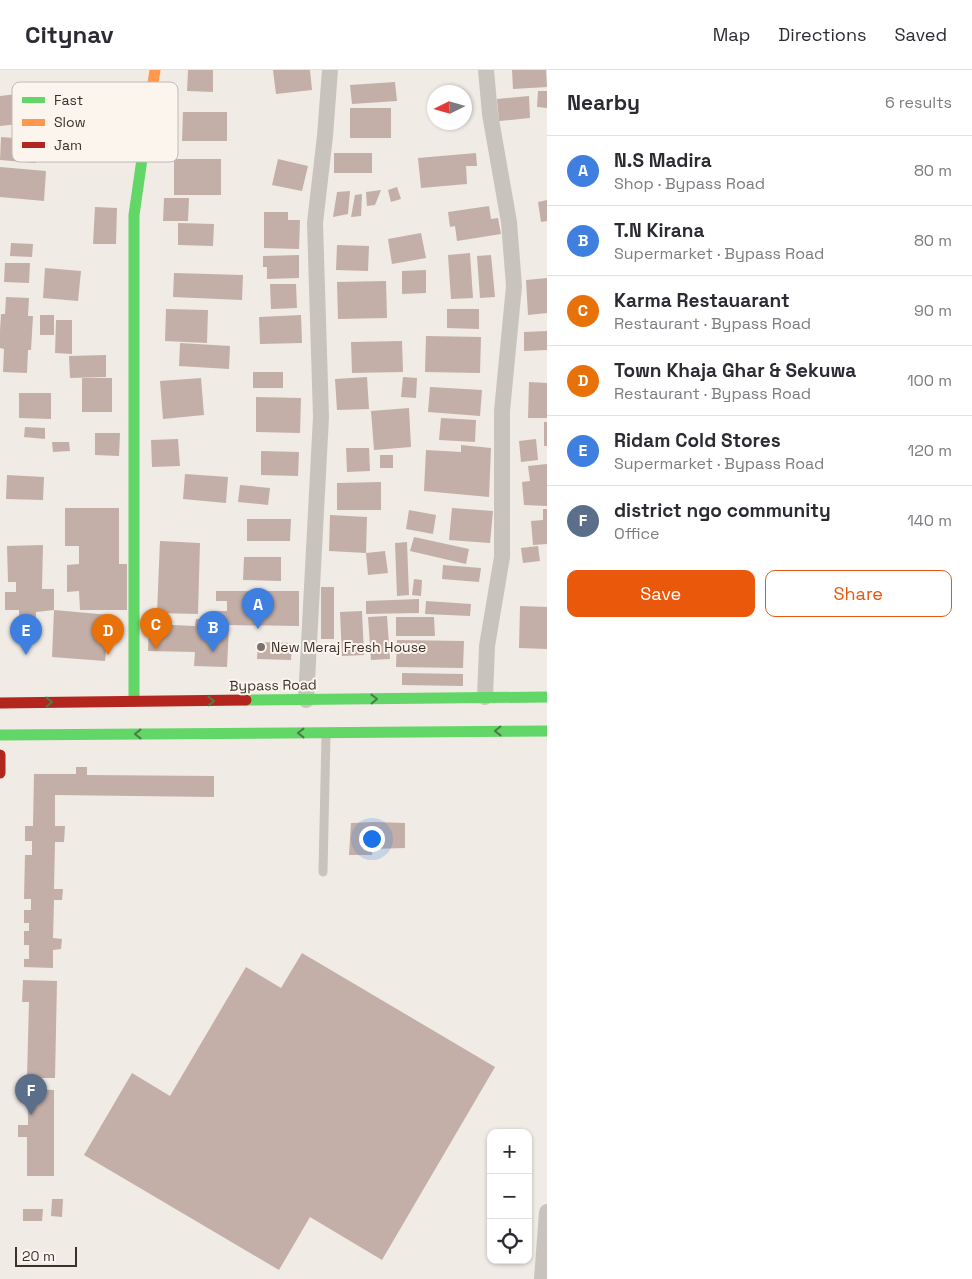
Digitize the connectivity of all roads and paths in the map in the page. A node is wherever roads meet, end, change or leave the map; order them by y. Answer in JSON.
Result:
{"nodes":[{"id":1,"x":330,"y":70,"type":"edge"},
{"id":2,"x":486,"y":70,"type":"edge"},
{"id":3,"x":142,"y":162,"type":"edge"},
{"id":4,"x":485,"y":697,"type":"junction"},
{"id":5,"x":547,"y":697,"type":"edge"},
{"id":6,"x":306,"y":700,"type":"junction"},
{"id":7,"x":134,"y":701,"type":"junction"},
{"id":8,"x":0,"y":703,"type":"edge"},
{"id":9,"x":547,"y":731,"type":"edge"},
{"id":10,"x":326,"y":733,"type":"junction"},
{"id":11,"x":0,"y":735,"type":"edge"},
{"id":12,"x":0,"y":755,"type":"edge"},
{"id":13,"x":0,"y":773,"type":"edge"},
{"id":14,"x":323,"y":872,"type":"dead end"},
{"id":15,"x":547,"y":1212,"type":"edge"},
{"id":16,"x":542,"y":1279,"type":"edge"}],
"edges":[{"from":1,"to":6,"type":"street"},
{"from":2,"to":4,"type":"street"},
{"from":3,"to":7,"type":"main road"},
{"from":4,"to":5,"type":"main road","name":"Bypass Road"},
{"from":6,"to":4,"type":"main road","name":"Bypass Road","one_way":true},
{"from":7,"to":6,"type":"main road","name":"Bypass Road","one_way":true},
{"from":8,"to":7,"type":"main road","name":"Bypass Road","one_way":true},
{"from":9,"to":10,"type":"main road","one_way":true},
{"from":10,"to":11,"type":"main road","one_way":true},
{"from":10,"to":14,"type":"lane"},
{"from":12,"to":13,"type":"main road"},
{"from":15,"to":16,"type":"street"}]}
